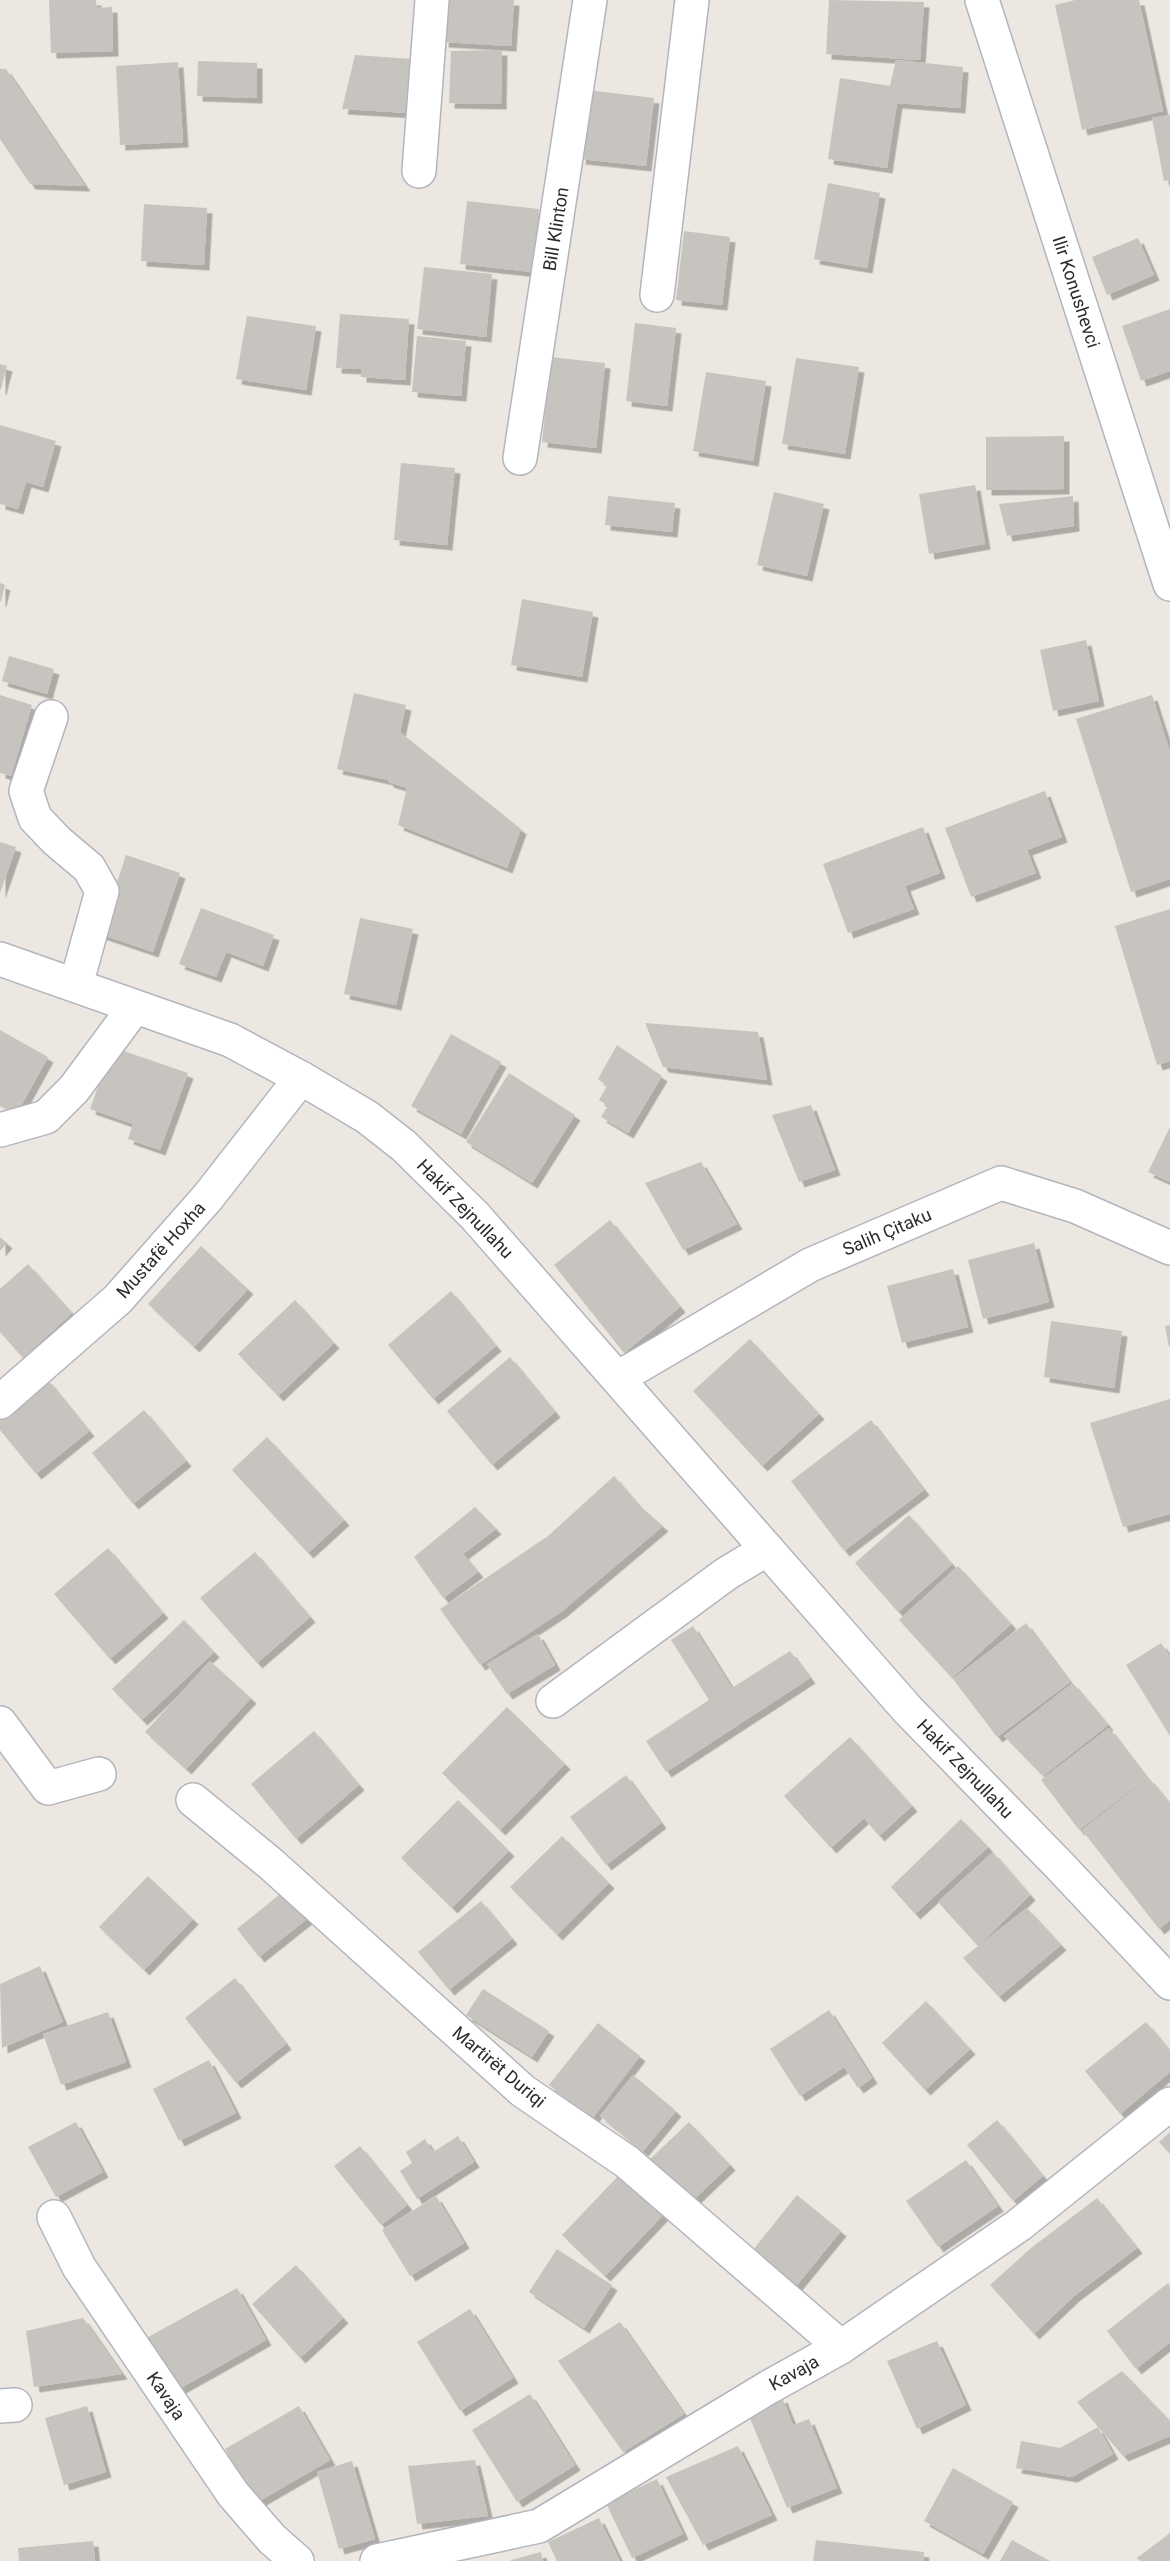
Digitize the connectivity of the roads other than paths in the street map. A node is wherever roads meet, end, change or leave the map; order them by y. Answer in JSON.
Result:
{"nodes":[{"id":1,"x":432,"y":0,"type":"edge"},
{"id":2,"x":590,"y":0,"type":"edge"},
{"id":3,"x":692,"y":0,"type":"edge"},
{"id":4,"x":982,"y":0,"type":"edge"},
{"id":5,"x":419,"y":171,"type":"dead end"},
{"id":6,"x":657,"y":295,"type":"dead end"},
{"id":7,"x":519,"y":458,"type":"dead end"},
{"id":8,"x":1170,"y":584,"type":"edge"},
{"id":9,"x":51,"y":717,"type":"dead end"},
{"id":10,"x":0,"y":959,"type":"edge"},
{"id":11,"x":76,"y":986,"type":"junction"},
{"id":12,"x":134,"y":1008,"type":"junction"},
{"id":13,"x":301,"y":1078,"type":"junction"},
{"id":14,"x":0,"y":1130,"type":"edge"},
{"id":15,"x":1170,"y":1248,"type":"edge"},
{"id":16,"x":618,"y":1378,"type":"junction"},
{"id":17,"x":0,"y":1402,"type":"edge"},
{"id":18,"x":767,"y":1549,"type":"junction"},
{"id":19,"x":553,"y":1701,"type":"dead end"},
{"id":20,"x":0,"y":1723,"type":"edge"},
{"id":21,"x":99,"y":1774,"type":"dead end"},
{"id":22,"x":193,"y":1800,"type":"dead end"},
{"id":23,"x":1170,"y":1983,"type":"edge"},
{"id":24,"x":1170,"y":2104,"type":"edge"},
{"id":25,"x":54,"y":2217,"type":"dead end"},
{"id":26,"x":841,"y":2347,"type":"junction"},
{"id":27,"x":297,"y":2561,"type":"edge"},
{"id":28,"x":377,"y":2561,"type":"edge"}],
"edges":[{"from":1,"to":5,"type":"street"},
{"from":2,"to":7,"type":"street","name":"Bill Klinton"},
{"from":3,"to":6,"type":"street"},
{"from":4,"to":8,"type":"street","name":"Ilir Konushevci"},
{"from":9,"to":11,"type":"street"},
{"from":10,"to":11,"type":"street","name":"Hakif Zejnullahu"},
{"from":11,"to":12,"type":"street","name":"Hakif Zejnullahu"},
{"from":12,"to":13,"type":"street","name":"Hakif Zejnullahu"},
{"from":12,"to":14,"type":"street"},
{"from":13,"to":16,"type":"street","name":"Hakif Zejnullahu"},
{"from":13,"to":17,"type":"street","name":"Mustafë Hoxha"},
{"from":15,"to":16,"type":"street","name":"Salih Çitaku"},
{"from":16,"to":18,"type":"street","name":"Hakif Zejnullahu"},
{"from":18,"to":19,"type":"street"},
{"from":18,"to":23,"type":"street","name":"Hakif Zejnullahu"},
{"from":20,"to":21,"type":"street"},
{"from":22,"to":26,"type":"street","name":"Martirët Duriqi"},
{"from":24,"to":26,"type":"street","name":"Kavaja"},
{"from":25,"to":27,"type":"street","name":"Kavaja"},
{"from":26,"to":28,"type":"street","name":"Kavaja"}]}
